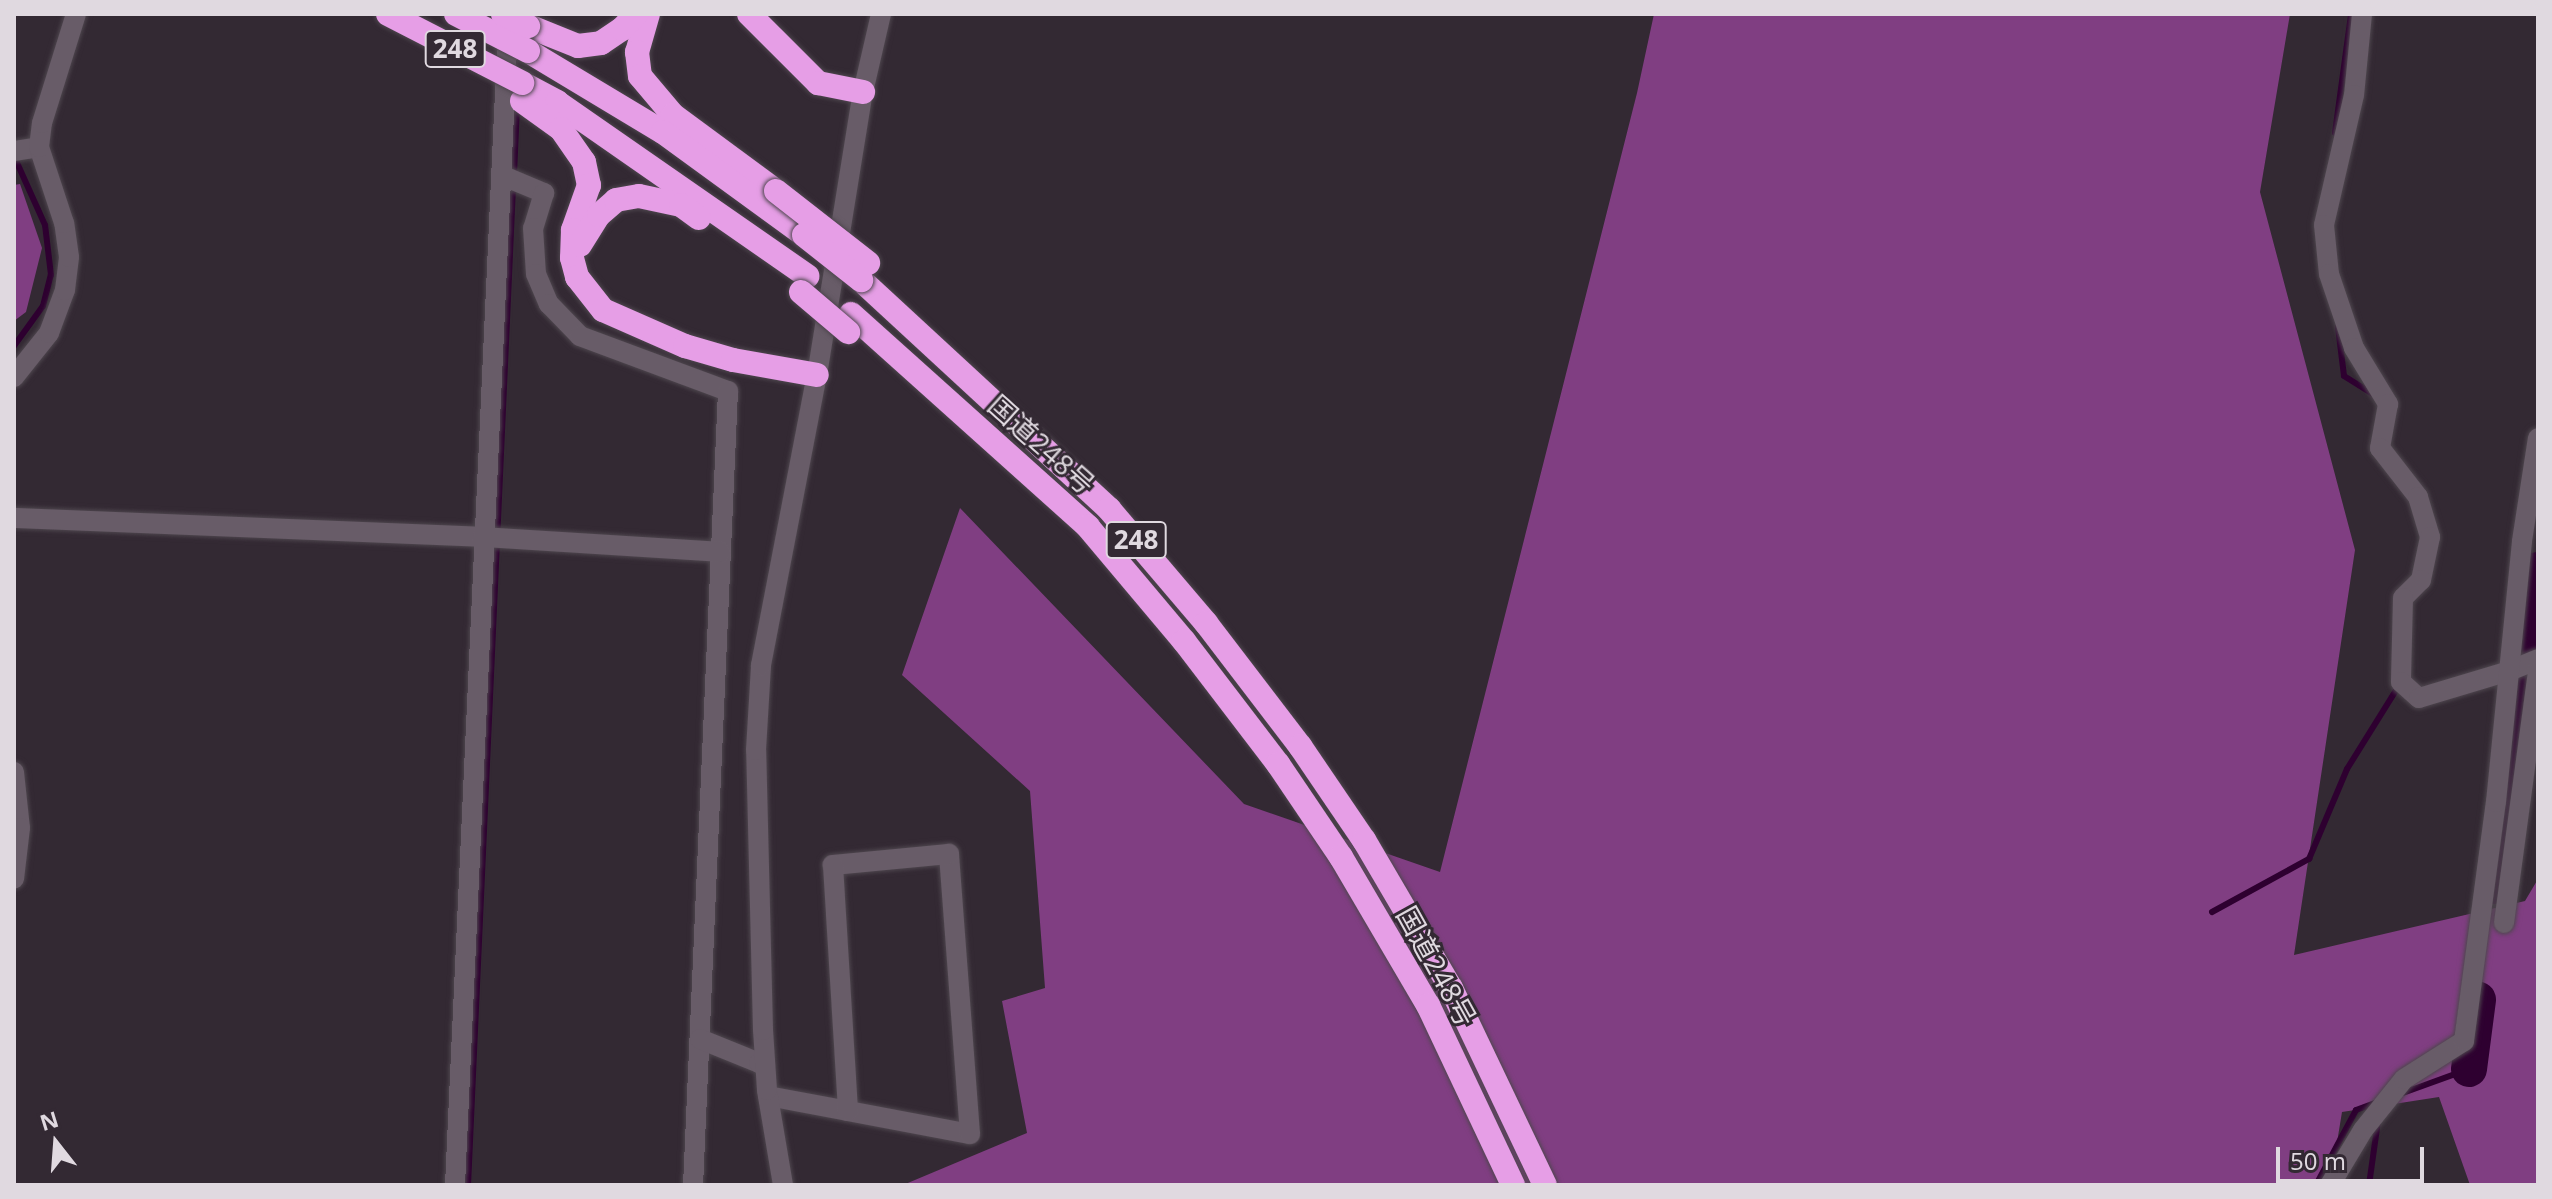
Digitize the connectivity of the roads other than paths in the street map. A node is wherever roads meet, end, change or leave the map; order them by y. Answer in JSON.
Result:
{"nodes":[{"id":1,"x":76,"y":14,"type":"edge"},
{"id":2,"x":388,"y":14,"type":"edge"},
{"id":3,"x":456,"y":14,"type":"edge"},
{"id":4,"x":636,"y":14,"type":"edge"},
{"id":5,"x":648,"y":14,"type":"edge"},
{"id":6,"x":749,"y":14,"type":"edge"},
{"id":7,"x":881,"y":14,"type":"edge"},
{"id":8,"x":2362,"y":14,"type":"edge"},
{"id":9,"x":513,"y":18,"type":"edge"},
{"id":10,"x":522,"y":92,"type":"junction"},
{"id":11,"x":863,"y":92,"type":"junction"},
{"id":12,"x":26,"y":149,"type":"edge"},
{"id":13,"x":501,"y":175,"type":"junction"},
{"id":14,"x":572,"y":258,"type":"junction"},
{"id":15,"x":865,"y":272,"type":"junction"},
{"id":16,"x":804,"y":284,"type":"junction"},
{"id":17,"x":817,"y":375,"type":"junction"},
{"id":18,"x":14,"y":377,"type":"edge"},
{"id":19,"x":2538,"y":438,"type":"edge"},
{"id":20,"x":14,"y":518,"type":"edge"},
{"id":21,"x":483,"y":537,"type":"junction"},
{"id":22,"x":721,"y":552,"type":"junction"},
{"id":23,"x":2538,"y":659,"type":"edge"},
{"id":24,"x":2509,"y":671,"type":"junction"},
{"id":25,"x":2538,"y":671,"type":"edge"},
{"id":26,"x":14,"y":772,"type":"edge"},
{"id":27,"x":14,"y":879,"type":"edge"},
{"id":28,"x":2504,"y":923,"type":"dead end"},
{"id":29,"x":700,"y":1039,"type":"junction"},
{"id":30,"x":765,"y":1061,"type":"junction"},
{"id":31,"x":768,"y":1096,"type":"junction"},
{"id":32,"x":848,"y":1111,"type":"junction"},
{"id":33,"x":455,"y":1185,"type":"edge"},
{"id":34,"x":693,"y":1185,"type":"edge"},
{"id":35,"x":783,"y":1185,"type":"edge"},
{"id":36,"x":1513,"y":1185,"type":"edge"},
{"id":37,"x":1545,"y":1185,"type":"edge"},
{"id":38,"x":2330,"y":1185,"type":"edge"}],
"edges":[{"from":1,"to":12,"type":"street"},
{"from":2,"to":10,"type":"highway","name":"国道248号","number":"248","bridge":true},
{"from":3,"to":15,"type":"highway","number":"248","bridge":true},
{"from":4,"to":9,"type":"highway"},
{"from":5,"to":15,"type":"highway","bridge":true},
{"from":6,"to":11,"type":"highway"},
{"from":7,"to":11,"type":"street"},
{"from":8,"to":24,"type":"street"},
{"from":9,"to":13,"type":"street"},
{"from":10,"to":14,"type":"highway"},
{"from":10,"to":16,"type":"highway","name":"国道248号","number":"248"},
{"from":11,"to":17,"type":"street"},
{"from":12,"to":18,"type":"street"},
{"from":13,"to":21,"type":"street"},
{"from":13,"to":22,"type":"street"},
{"from":14,"to":16,"type":"highway"},
{"from":14,"to":17,"type":"highway"},
{"from":15,"to":37,"type":"highway","name":"国道248号","number":"248"},
{"from":16,"to":36,"type":"highway","name":"国道248号","number":"248"},
{"from":17,"to":30,"type":"street"},
{"from":19,"to":24,"type":"street"},
{"from":20,"to":21,"type":"street"},
{"from":21,"to":22,"type":"street"},
{"from":21,"to":33,"type":"street"},
{"from":22,"to":29,"type":"street"},
{"from":23,"to":24,"type":"street"},
{"from":24,"to":38,"type":"street"},
{"from":25,"to":28,"type":"street"},
{"from":26,"to":27,"type":"street"},
{"from":29,"to":30,"type":"street"},
{"from":29,"to":34,"type":"street"},
{"from":30,"to":31,"type":"street"},
{"from":31,"to":32,"type":"street"},
{"from":31,"to":35,"type":"street"},
{"from":32,"to":32,"type":"street"}]}
